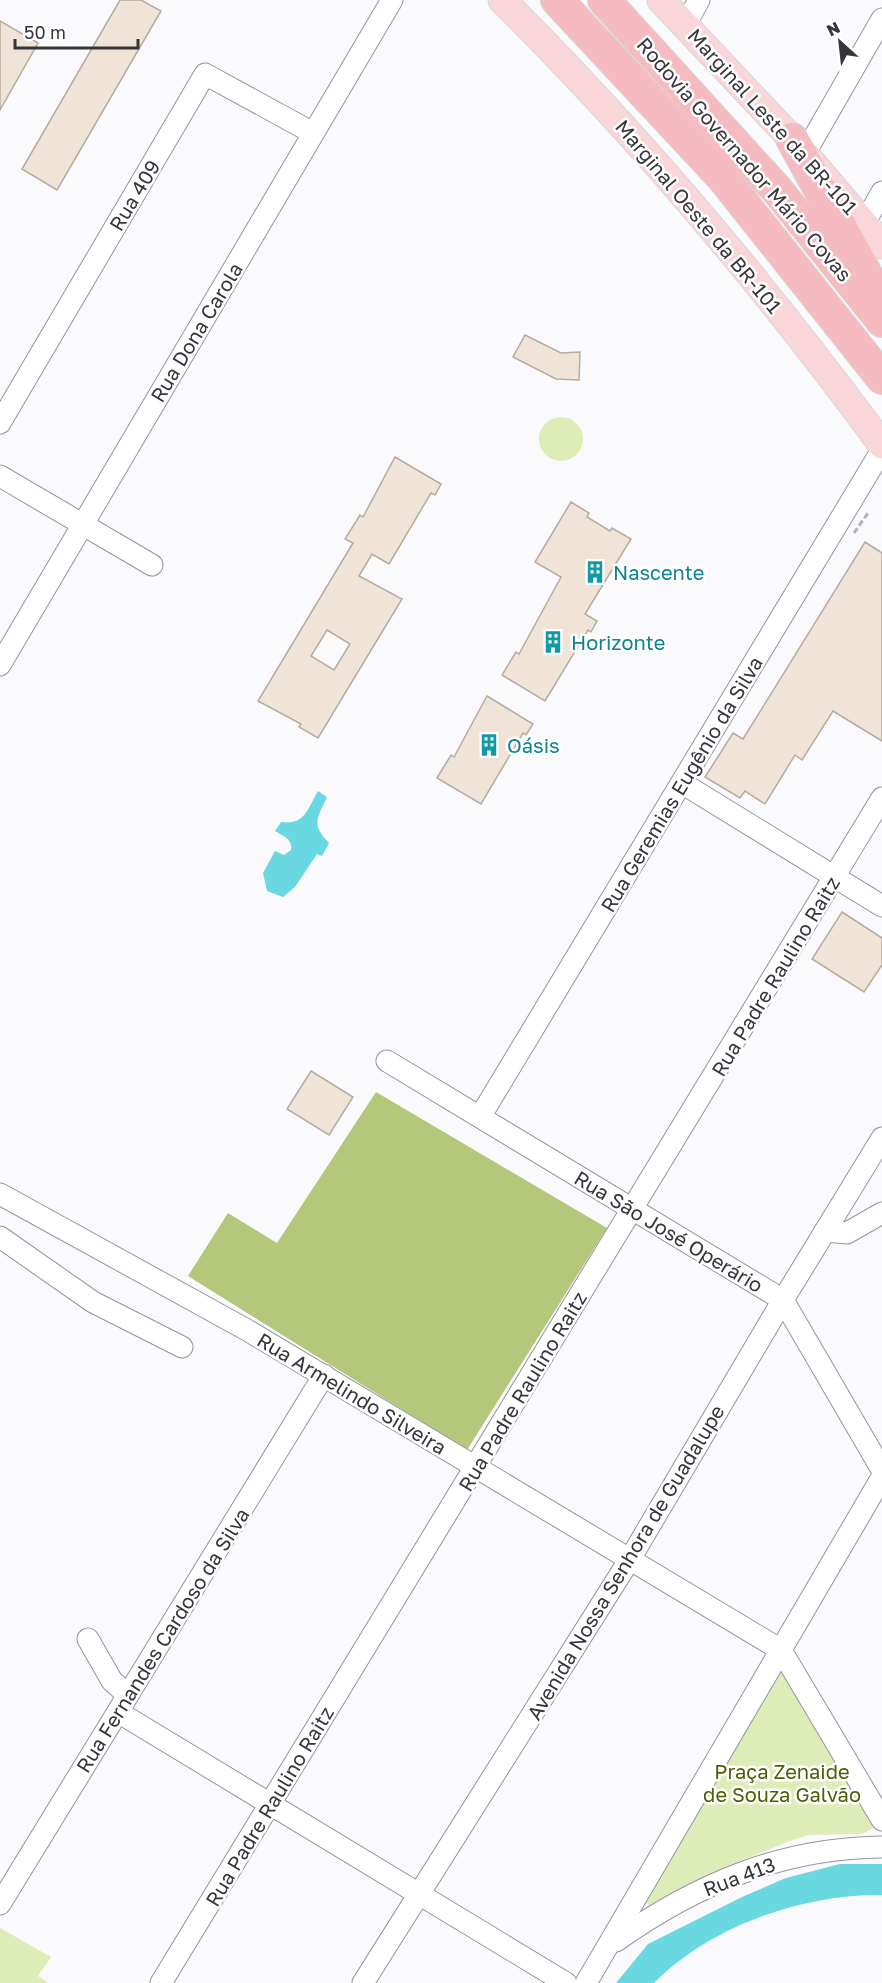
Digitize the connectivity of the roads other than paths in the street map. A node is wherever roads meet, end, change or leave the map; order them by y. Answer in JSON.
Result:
{"nodes":[{"id":1,"x":392,"y":0,"type":"edge"},
{"id":2,"x":502,"y":0,"type":"edge"},
{"id":3,"x":557,"y":0,"type":"edge"},
{"id":4,"x":604,"y":0,"type":"edge"},
{"id":5,"x":661,"y":0,"type":"edge"},
{"id":6,"x":699,"y":0,"type":"edge"},
{"id":7,"x":882,"y":19,"type":"edge"},
{"id":8,"x":685,"y":25,"type":"junction"},
{"id":9,"x":314,"y":133,"type":"junction"},
{"id":10,"x":799,"y":146,"type":"junction"},
{"id":11,"x":882,"y":192,"type":"edge"},
{"id":12,"x":865,"y":222,"type":"junction"},
{"id":13,"x":882,"y":245,"type":"edge"},
{"id":14,"x":882,"y":302,"type":"edge"},
{"id":15,"x":882,"y":321,"type":"edge"},
{"id":16,"x":882,"y":378,"type":"edge"},
{"id":17,"x":0,"y":423,"type":"edge"},
{"id":18,"x":882,"y":445,"type":"edge"},
{"id":19,"x":882,"y":450,"type":"edge"},
{"id":20,"x":0,"y":476,"type":"edge"},
{"id":21,"x":83,"y":524,"type":"junction"},
{"id":22,"x":153,"y":565,"type":"dead end"},
{"id":23,"x":0,"y":665,"type":"edge"},
{"id":24,"x":682,"y":783,"type":"junction"},
{"id":25,"x":882,"y":798,"type":"edge"},
{"id":26,"x":836,"y":877,"type":"junction"},
{"id":27,"x":882,"y":906,"type":"edge"},
{"id":28,"x":387,"y":1061,"type":"dead end"},
{"id":29,"x":480,"y":1117,"type":"junction"},
{"id":30,"x":882,"y":1138,"type":"edge"},
{"id":31,"x":0,"y":1194,"type":"edge"},
{"id":32,"x":633,"y":1209,"type":"junction"},
{"id":33,"x":882,"y":1213,"type":"edge"},
{"id":34,"x":825,"y":1231,"type":"junction"},
{"id":35,"x":0,"y":1237,"type":"edge"},
{"id":36,"x":783,"y":1300,"type":"junction"},
{"id":37,"x":182,"y":1347,"type":"dead end"},
{"id":38,"x":324,"y":1375,"type":"junction"},
{"id":39,"x":476,"y":1467,"type":"junction"},
{"id":40,"x":882,"y":1470,"type":"edge"},
{"id":41,"x":882,"y":1477,"type":"edge"},
{"id":42,"x":630,"y":1559,"type":"junction"},
{"id":43,"x":88,"y":1639,"type":"dead end"},
{"id":44,"x":781,"y":1650,"type":"junction"},
{"id":45,"x":123,"y":1703,"type":"junction"},
{"id":46,"x":270,"y":1804,"type":"junction"},
{"id":47,"x":882,"y":1820,"type":"edge"},
{"id":48,"x":882,"y":1847,"type":"edge"},
{"id":49,"x":418,"y":1894,"type":"junction"},
{"id":50,"x":0,"y":1904,"type":"edge"},
{"id":51,"x":610,"y":1945,"type":"junction"},
{"id":52,"x":161,"y":1983,"type":"edge"},
{"id":53,"x":363,"y":1983,"type":"edge"},
{"id":54,"x":566,"y":1983,"type":"edge"},
{"id":55,"x":586,"y":1983,"type":"edge"}],
"edges":[{"from":1,"to":9,"type":"street","name":"Rua Dona Carola"},
{"from":2,"to":18,"type":"main road","name":"Marginal Oeste da BR-101"},
{"from":3,"to":16,"type":"highway","name":"Rodovia Governador Mário Covas"},
{"from":4,"to":15,"type":"highway","name":"Rodovia Governador Mário Covas"},
{"from":5,"to":8,"type":"main road","name":"Marginal Leste da BR-101"},
{"from":6,"to":8,"type":"street"},
{"from":7,"to":10,"type":"street"},
{"from":8,"to":10,"type":"main road","name":"Marginal Leste da BR-101"},
{"from":9,"to":17,"type":"street","name":"Rua 409"},
{"from":9,"to":21,"type":"street","name":"Rua Dona Carola"},
{"from":10,"to":12,"type":"main road","name":"Marginal Leste da BR-101"},
{"from":10,"to":14,"type":"highway"},
{"from":11,"to":12,"type":"street"},
{"from":12,"to":13,"type":"main road","name":"Marginal Leste da BR-101"},
{"from":19,"to":24,"type":"street","name":"Rua Geremias Eugênio da Silva"},
{"from":20,"to":21,"type":"street"},
{"from":21,"to":22,"type":"street"},
{"from":21,"to":23,"type":"street","name":"Rua Dona Carola"},
{"from":24,"to":26,"type":"street"},
{"from":24,"to":29,"type":"street","name":"Rua Geremias Eugênio da Silva"},
{"from":25,"to":26,"type":"street","name":"Rua Padre Raulino Raitz"},
{"from":26,"to":27,"type":"street"},
{"from":26,"to":32,"type":"street","name":"Rua Padre Raulino Raitz"},
{"from":28,"to":29,"type":"street","name":"Rua São José Operário"},
{"from":29,"to":32,"type":"street","name":"Rua São José Operário"},
{"from":30,"to":34,"type":"street","name":"Avenida Nossa Senhora de Guadalupe"},
{"from":31,"to":38,"type":"street","name":"Rua Armelindo Silveira"},
{"from":32,"to":36,"type":"street","name":"Rua São José Operário"},
{"from":32,"to":39,"type":"street","name":"Rua Padre Raulino Raitz"},
{"from":33,"to":34,"type":"street"},
{"from":34,"to":36,"type":"street","name":"Avenida Nossa Senhora de Guadalupe"},
{"from":35,"to":37,"type":"street"},
{"from":36,"to":40,"type":"street","name":"Rua São José Operário"},
{"from":36,"to":42,"type":"street","name":"Avenida Nossa Senhora de Guadalupe"},
{"from":38,"to":39,"type":"street","name":"Rua Armelindo Silveira"},
{"from":38,"to":45,"type":"street","name":"Rua Fernandes Cardoso da Silva"},
{"from":39,"to":42,"type":"street","name":"Rua Armelindo Silveira"},
{"from":39,"to":46,"type":"street","name":"Rua Padre Raulino Raitz"},
{"from":41,"to":44,"type":"street"},
{"from":42,"to":44,"type":"street","name":"Rua Armelindo Silveira"},
{"from":42,"to":49,"type":"street","name":"Avenida Nossa Senhora de Guadalupe"},
{"from":43,"to":45,"type":"street"},
{"from":44,"to":47,"type":"street","name":"Rua Armelindo Silveira"},
{"from":44,"to":51,"type":"street"},
{"from":45,"to":46,"type":"street"},
{"from":45,"to":50,"type":"street","name":"Rua Fernandes Cardoso da Silva"},
{"from":46,"to":49,"type":"street"},
{"from":46,"to":52,"type":"street","name":"Rua Padre Raulino Raitz"},
{"from":48,"to":51,"type":"street","name":"Rua 413"},
{"from":49,"to":53,"type":"street","name":"Avenida Nossa Senhora de Guadalupe"},
{"from":49,"to":54,"type":"street"},
{"from":51,"to":55,"type":"street"}]}
